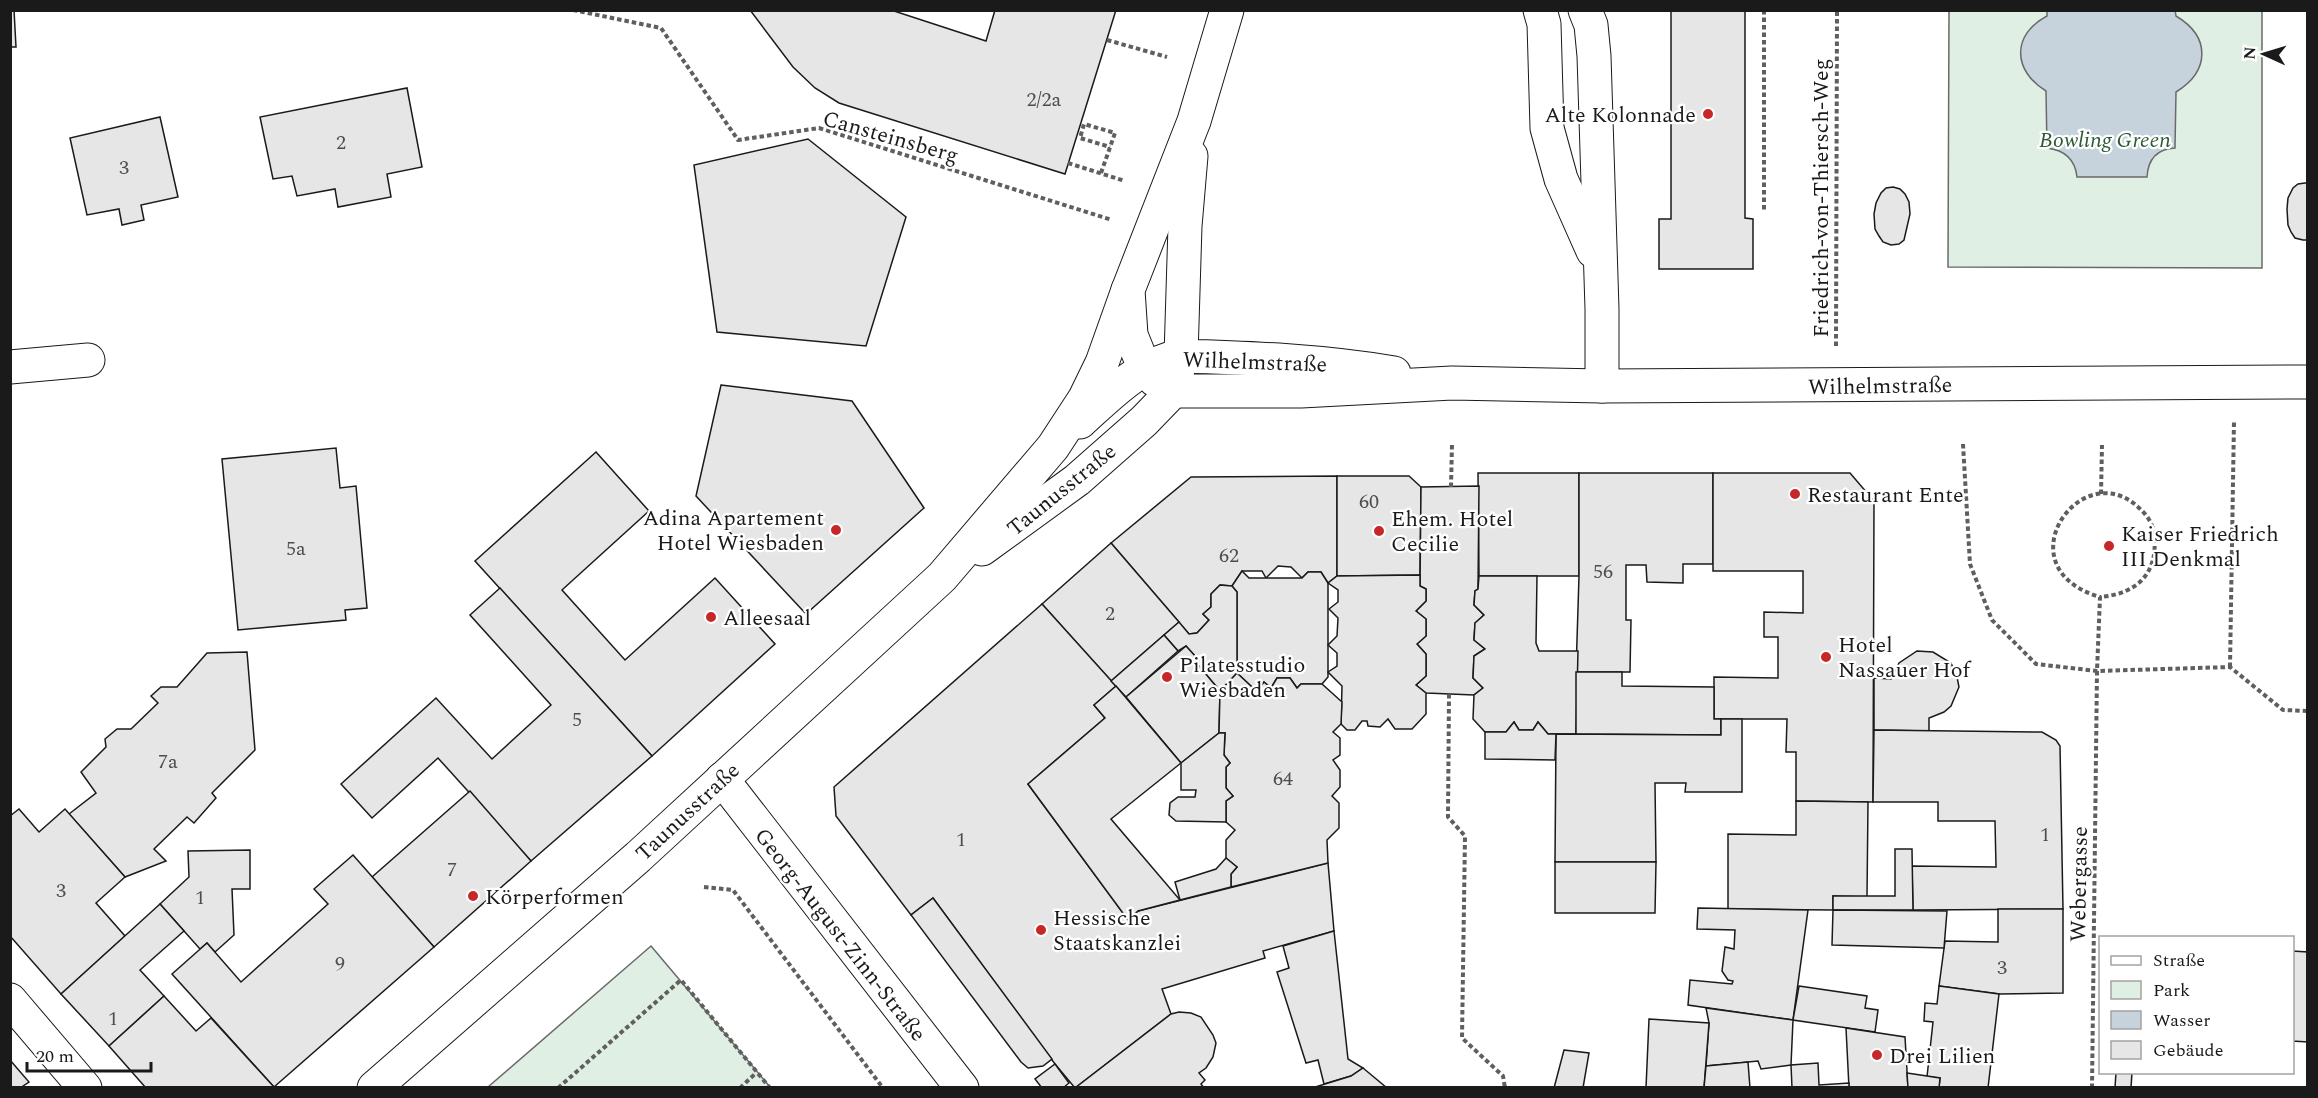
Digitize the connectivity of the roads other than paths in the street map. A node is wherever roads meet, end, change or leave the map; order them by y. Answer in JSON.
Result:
{"nodes":[{"id":1,"x":1227,"y":10,"type":"edge"},
{"id":2,"x":1540,"y":10,"type":"edge"},
{"id":3,"x":1585,"y":10,"type":"edge"},
{"id":4,"x":1194,"y":121,"type":"junction"},
{"id":5,"x":1600,"y":267,"type":"junction"},
{"id":6,"x":1128,"y":290,"type":"junction"},
{"id":7,"x":1181,"y":356,"type":"junction"},
{"id":8,"x":88,"y":360,"type":"dead end"},
{"id":9,"x":10,"y":367,"type":"edge"},
{"id":10,"x":1146,"y":367,"type":"junction"},
{"id":11,"x":2307,"y":382,"type":"edge"},
{"id":12,"x":1452,"y":383,"type":"junction"},
{"id":13,"x":1602,"y":386,"type":"junction"},
{"id":14,"x":1173,"y":391,"type":"junction"},
{"id":15,"x":1053,"y":447,"type":"junction"},
{"id":16,"x":942,"y":578,"type":"junction"},
{"id":17,"x":722,"y":779,"type":"junction"},
{"id":18,"x":10,"y":1000,"type":"edge"},
{"id":19,"x":85,"y":1088,"type":"edge"},
{"id":20,"x":374,"y":1088,"type":"edge"},
{"id":21,"x":962,"y":1088,"type":"edge"}],
"edges":[{"from":1,"to":4,"type":"street"},
{"from":2,"to":5,"type":"street"},
{"from":3,"to":5,"type":"street"},
{"from":4,"to":6,"type":"street"},
{"from":4,"to":7,"type":"street"},
{"from":5,"to":13,"type":"street"},
{"from":6,"to":10,"type":"street"},
{"from":6,"to":15,"type":"street"},
{"from":7,"to":10,"type":"street","name":"Wilhelmstraße"},
{"from":7,"to":12,"type":"street","name":"Wilhelmstraße"},
{"from":7,"to":14,"type":"street"},
{"from":8,"to":9,"type":"street"},
{"from":10,"to":14,"type":"street"},
{"from":10,"to":15,"type":"street","name":"Wilhelmstraße"},
{"from":11,"to":13,"type":"street","name":"Wilhelmstraße"},
{"from":12,"to":13,"type":"street","name":"Wilhelmstraße"},
{"from":12,"to":14,"type":"street","name":"Wilhelmstraße"},
{"from":14,"to":16,"type":"street","name":"Taunusstraße"},
{"from":15,"to":16,"type":"street","name":"Taunusstraße"},
{"from":16,"to":17,"type":"street","name":"Taunusstraße"},
{"from":17,"to":20,"type":"street","name":"Taunusstraße"},
{"from":17,"to":21,"type":"street","name":"Georg-August-Zinn-Straße"},
{"from":18,"to":19,"type":"street"}]}
